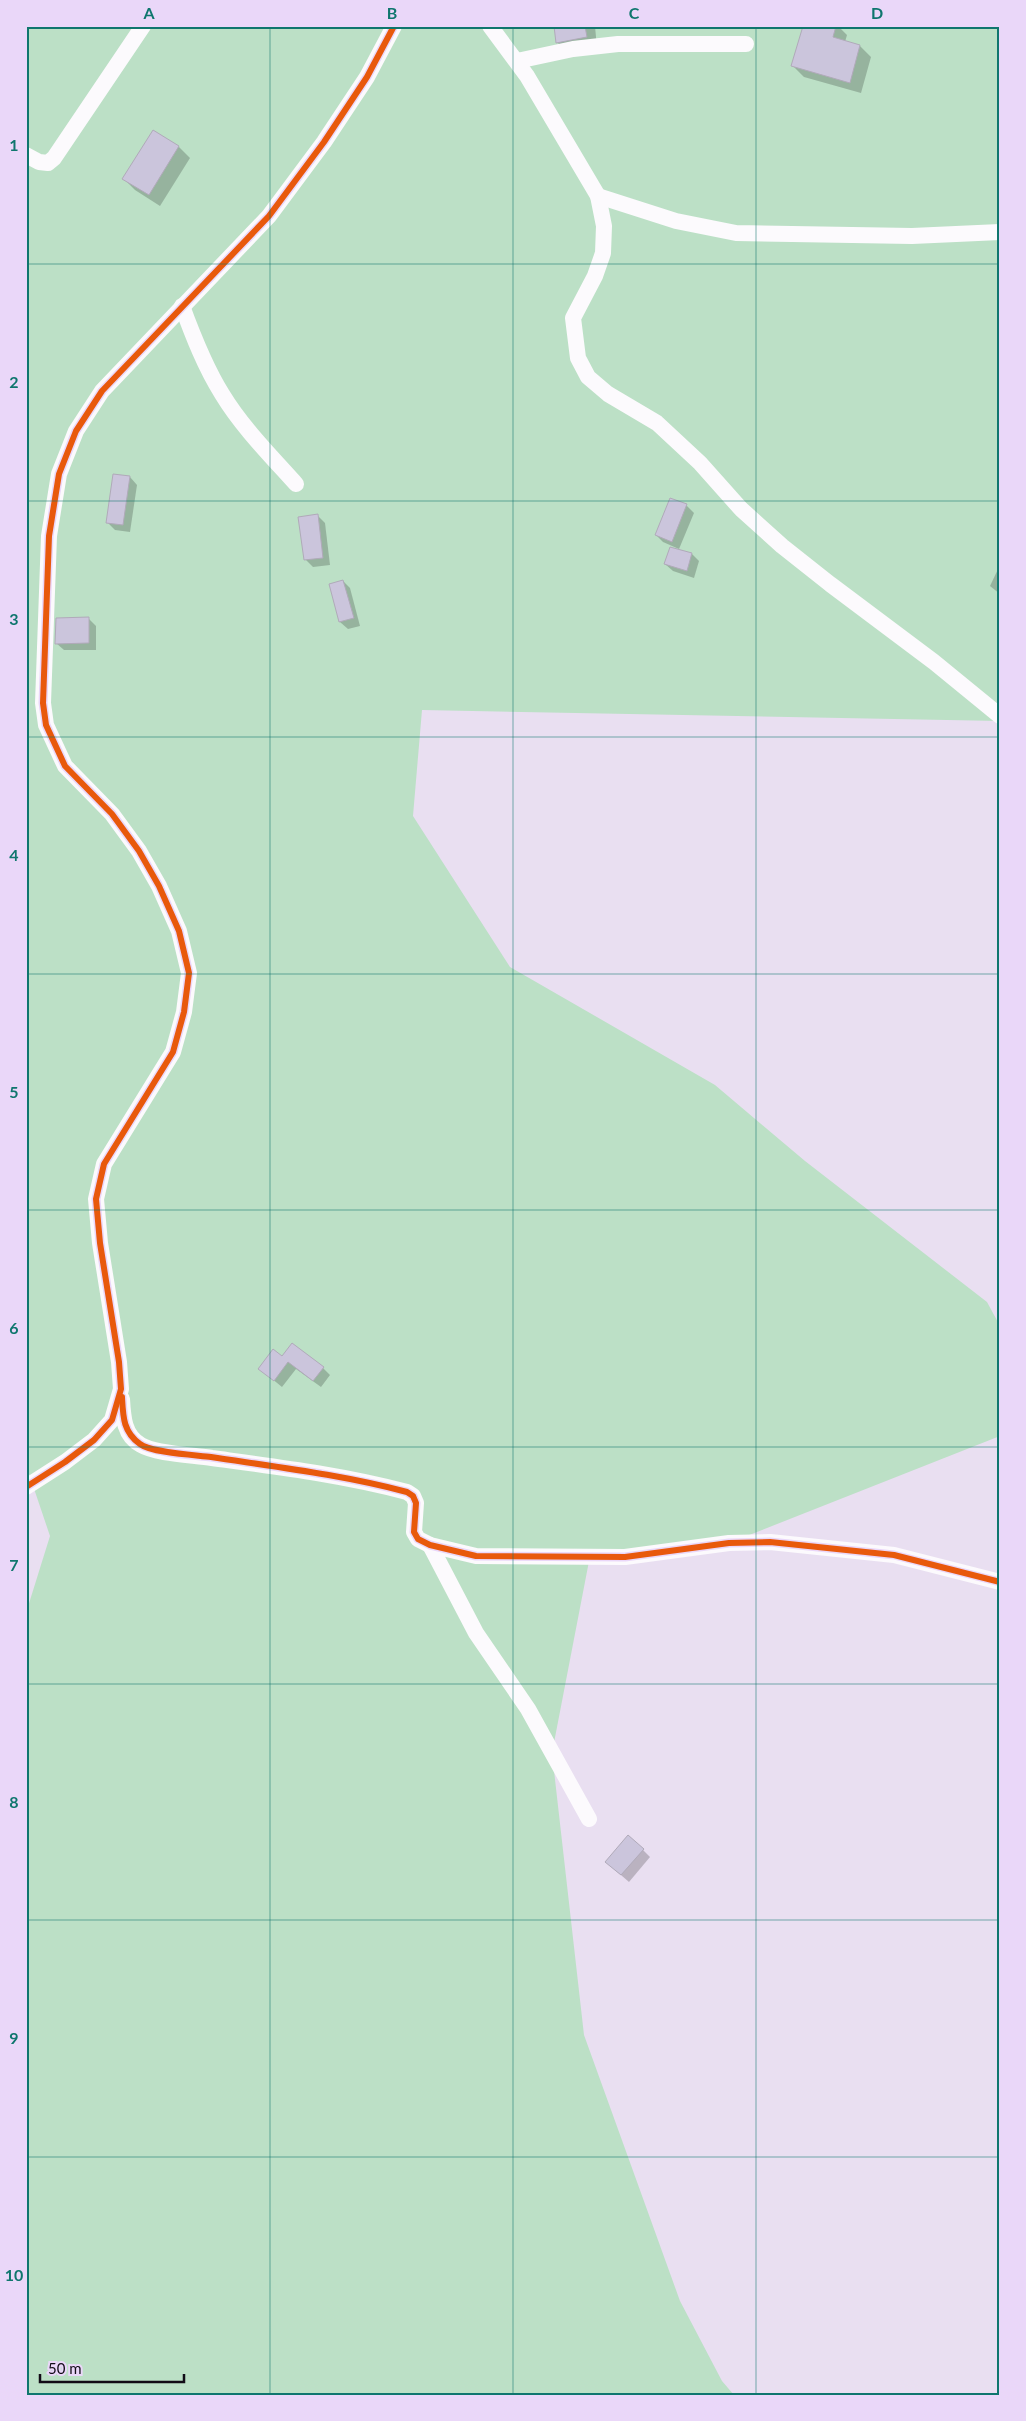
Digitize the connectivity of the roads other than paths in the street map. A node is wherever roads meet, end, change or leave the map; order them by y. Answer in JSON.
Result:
{"nodes":[{"id":1,"x":143,"y":26,"type":"edge"},
{"id":2,"x":394,"y":26,"type":"edge"},
{"id":3,"x":490,"y":26,"type":"edge"},
{"id":4,"x":746,"y":44,"type":"dead end"},
{"id":5,"x":517,"y":61,"type":"junction"},
{"id":6,"x":26,"y":155,"type":"edge"},
{"id":7,"x":598,"y":196,"type":"junction"},
{"id":8,"x":1000,"y":232,"type":"edge"},
{"id":9,"x":182,"y":306,"type":"junction"},
{"id":10,"x":296,"y":484,"type":"dead end"},
{"id":11,"x":1000,"y":716,"type":"edge"},
{"id":12,"x":121,"y":1389,"type":"junction"},
{"id":13,"x":26,"y":1487,"type":"edge"},
{"id":14,"x":430,"y":1545,"type":"junction"},
{"id":15,"x":1000,"y":1582,"type":"edge"},
{"id":16,"x":589,"y":1819,"type":"dead end"}],
"edges":[{"from":1,"to":6,"type":"street"},
{"from":2,"to":9,"type":"street"},
{"from":3,"to":5,"type":"street"},
{"from":4,"to":5,"type":"street"},
{"from":5,"to":7,"type":"street"},
{"from":7,"to":8,"type":"street"},
{"from":7,"to":11,"type":"street"},
{"from":9,"to":10,"type":"street"},
{"from":9,"to":12,"type":"street"},
{"from":12,"to":13,"type":"street"},
{"from":12,"to":14,"type":"street"},
{"from":14,"to":15,"type":"street"},
{"from":14,"to":16,"type":"street"}]}
